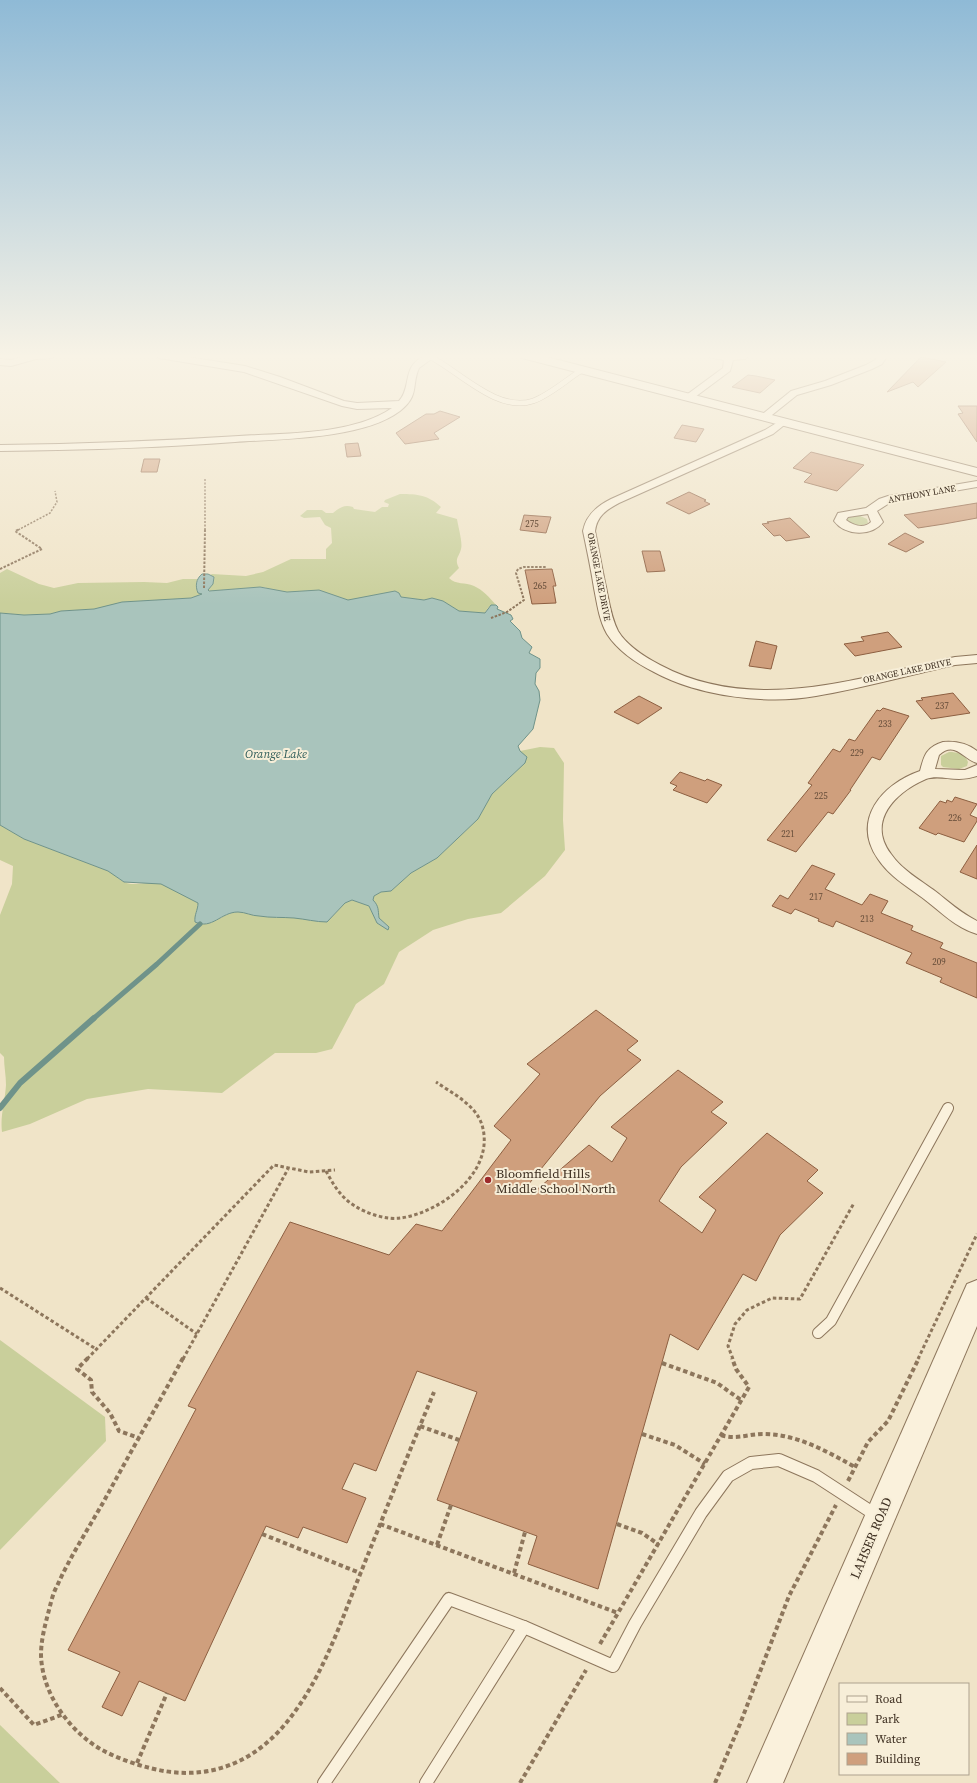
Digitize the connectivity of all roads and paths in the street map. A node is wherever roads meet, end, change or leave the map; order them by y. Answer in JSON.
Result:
{"nodes":[{"id":1,"x":252,"y":438,"type":"edge"},
{"id":2,"x":756,"y":438,"type":"edge"},
{"id":3,"x":846,"y":438,"type":"edge"},
{"id":4,"x":0,"y":448,"type":"edge"},
{"id":5,"x":977,"y":472,"type":"edge"},
{"id":6,"x":205,"y":479,"type":"dead end"},
{"id":7,"x":977,"y":484,"type":"edge"},
{"id":8,"x":55,"y":491,"type":"dead end"},
{"id":9,"x":870,"y":510,"type":"dead end"},
{"id":10,"x":546,"y":567,"type":"dead end"},
{"id":11,"x":0,"y":569,"type":"edge"},
{"id":12,"x":204,"y":588,"type":"dead end"},
{"id":13,"x":491,"y":618,"type":"dead end"},
{"id":14,"x":977,"y":659,"type":"edge"},
{"id":15,"x":977,"y":759,"type":"edge"},
{"id":16,"x":977,"y":769,"type":"edge"},
{"id":17,"x":927,"y":774,"type":"junction"},
{"id":18,"x":977,"y":928,"type":"edge"},
{"id":19,"x":436,"y":1082,"type":"dead end"},
{"id":20,"x":948,"y":1108,"type":"dead end"},
{"id":21,"x":288,"y":1169,"type":"junction"},
{"id":22,"x":335,"y":1170,"type":"dead end"},
{"id":23,"x":326,"y":1171,"type":"junction"},
{"id":24,"x":854,"y":1203,"type":"dead end"},
{"id":25,"x":0,"y":1288,"type":"edge"},
{"id":26,"x":977,"y":1293,"type":"edge"},
{"id":27,"x":146,"y":1298,"type":"junction"},
{"id":28,"x":818,"y":1333,"type":"dead end"},
{"id":29,"x":197,"y":1334,"type":"junction"},
{"id":30,"x":96,"y":1349,"type":"junction"},
{"id":31,"x":662,"y":1363,"type":"dead end"},
{"id":32,"x":434,"y":1392,"type":"dead end"},
{"id":33,"x":741,"y":1400,"type":"junction"},
{"id":34,"x":420,"y":1426,"type":"junction"},
{"id":35,"x":642,"y":1434,"type":"dead end"},
{"id":36,"x":721,"y":1435,"type":"junction"},
{"id":37,"x":139,"y":1438,"type":"junction"},
{"id":38,"x":459,"y":1440,"type":"dead end"},
{"id":39,"x":705,"y":1464,"type":"junction"},
{"id":40,"x":855,"y":1467,"type":"dead end"},
{"id":41,"x":451,"y":1505,"type":"dead end"},
{"id":42,"x":880,"y":1518,"type":"junction"},
{"id":43,"x":380,"y":1524,"type":"junction"},
{"id":44,"x":617,"y":1524,"type":"dead end"},
{"id":45,"x":525,"y":1532,"type":"dead end"},
{"id":46,"x":262,"y":1534,"type":"dead end"},
{"id":47,"x":658,"y":1544,"type":"junction"},
{"id":48,"x":437,"y":1545,"type":"junction"},
{"id":49,"x":360,"y":1573,"type":"junction"},
{"id":50,"x":514,"y":1573,"type":"junction"},
{"id":51,"x":618,"y":1613,"type":"junction"},
{"id":52,"x":524,"y":1627,"type":"junction"},
{"id":53,"x":593,"y":1657,"type":"junction"},
{"id":54,"x":0,"y":1688,"type":"edge"},
{"id":55,"x":167,"y":1693,"type":"dead end"},
{"id":56,"x":64,"y":1714,"type":"junction"},
{"id":57,"x":137,"y":1763,"type":"junction"},
{"id":58,"x":324,"y":1783,"type":"edge"},
{"id":59,"x":426,"y":1783,"type":"edge"},
{"id":60,"x":520,"y":1783,"type":"edge"},
{"id":61,"x":765,"y":1783,"type":"edge"}],
"edges":[{"from":1,"to":4,"type":"street"},
{"from":2,"to":14,"type":"street","name":"ORANGE LAKE DRIVE"},
{"from":3,"to":5,"type":"street"},
{"from":6,"to":12,"type":"path"},
{"from":7,"to":9,"type":"street","name":"ANTHONY LANE"},
{"from":8,"to":11,"type":"path"},
{"from":10,"to":13,"type":"path"},
{"from":15,"to":17,"type":"street"},
{"from":16,"to":17,"type":"street"},
{"from":17,"to":18,"type":"street"},
{"from":19,"to":23,"type":"path"},
{"from":20,"to":28,"type":"lane"},
{"from":21,"to":23,"type":"path"},
{"from":21,"to":27,"type":"path"},
{"from":21,"to":29,"type":"path"},
{"from":22,"to":23,"type":"path"},
{"from":24,"to":33,"type":"path"},
{"from":25,"to":30,"type":"path"},
{"from":26,"to":42,"type":"street","name":"LAHSER ROAD"},
{"from":27,"to":29,"type":"path"},
{"from":27,"to":30,"type":"path"},
{"from":29,"to":37,"type":"path"},
{"from":30,"to":37,"type":"path"},
{"from":31,"to":33,"type":"path"},
{"from":32,"to":34,"type":"path"},
{"from":33,"to":36,"type":"path"},
{"from":34,"to":38,"type":"path"},
{"from":34,"to":43,"type":"path"},
{"from":35,"to":39,"type":"path"},
{"from":36,"to":39,"type":"path"},
{"from":36,"to":40,"type":"path"},
{"from":37,"to":56,"type":"path"},
{"from":39,"to":47,"type":"path"},
{"from":41,"to":48,"type":"path"},
{"from":42,"to":53,"type":"lane"},
{"from":42,"to":61,"type":"street","name":"LAHSER ROAD"},
{"from":43,"to":48,"type":"path"},
{"from":43,"to":49,"type":"path"},
{"from":44,"to":47,"type":"path"},
{"from":45,"to":50,"type":"path"},
{"from":46,"to":49,"type":"path"},
{"from":47,"to":51,"type":"path"},
{"from":48,"to":50,"type":"path"},
{"from":49,"to":57,"type":"path"},
{"from":50,"to":51,"type":"path"},
{"from":51,"to":53,"type":"path"},
{"from":52,"to":53,"type":"lane"},
{"from":52,"to":58,"type":"lane"},
{"from":52,"to":59,"type":"lane"},
{"from":53,"to":60,"type":"path"},
{"from":54,"to":56,"type":"path"},
{"from":55,"to":57,"type":"path"},
{"from":56,"to":57,"type":"path"}]}
